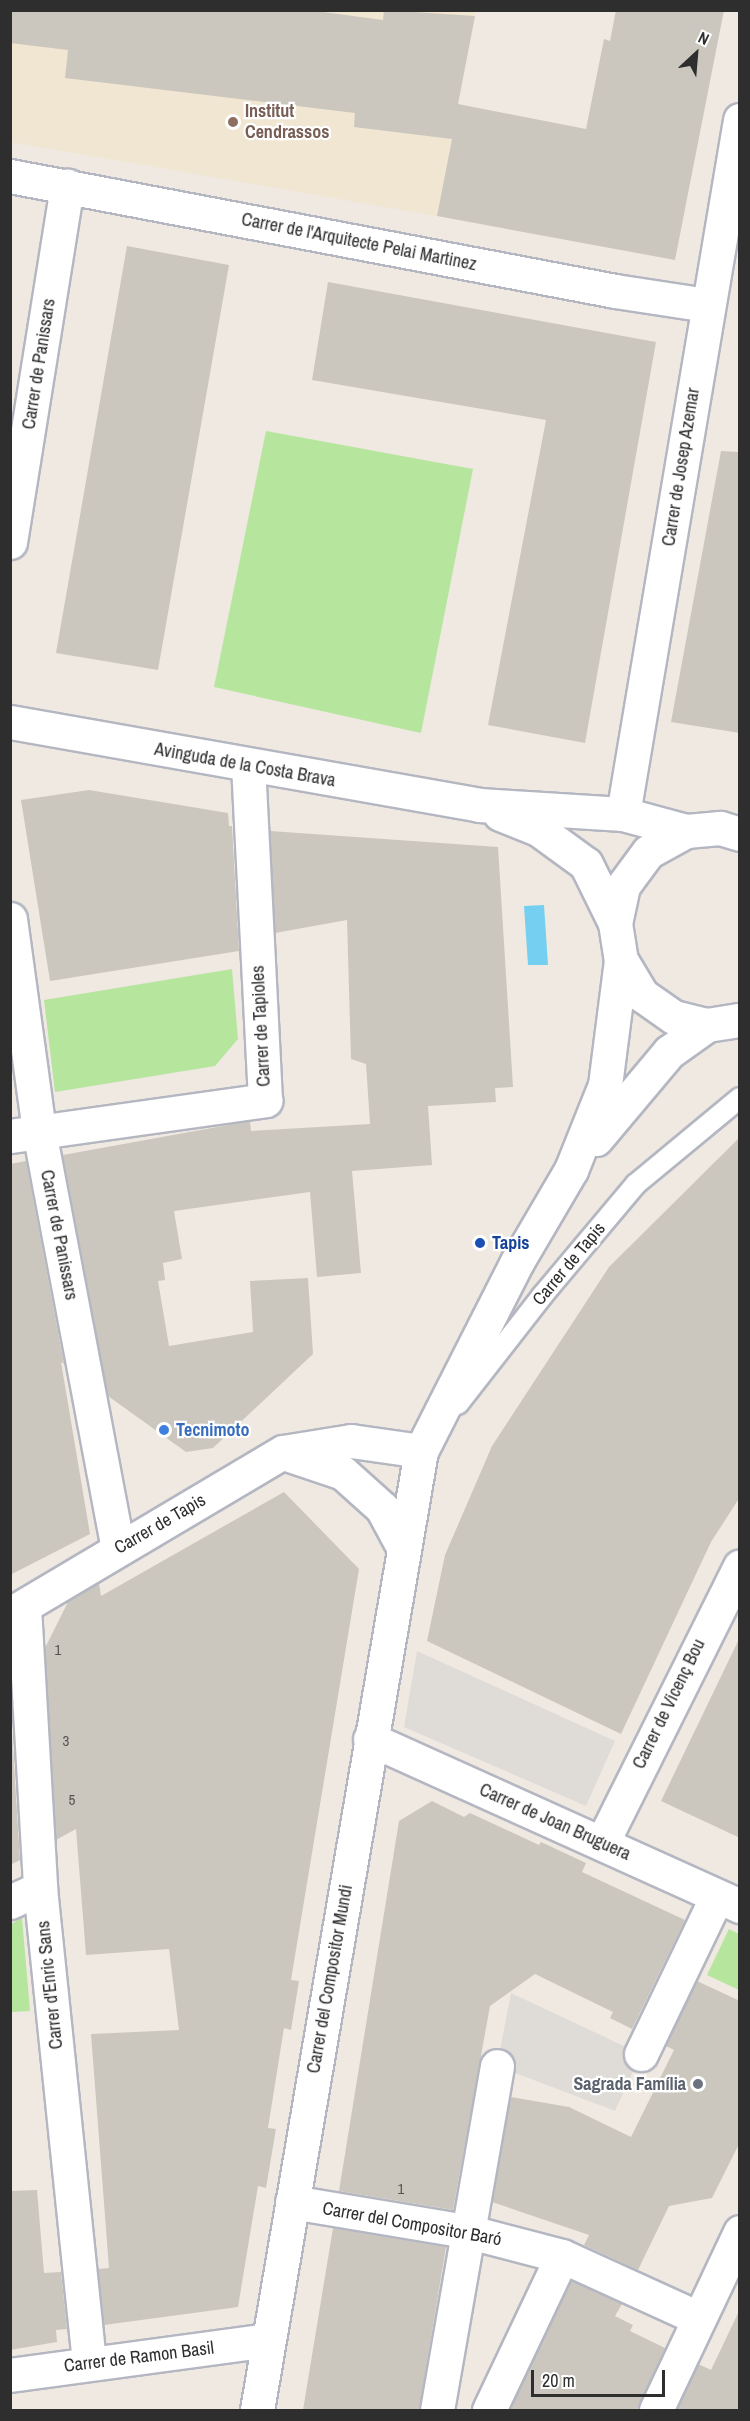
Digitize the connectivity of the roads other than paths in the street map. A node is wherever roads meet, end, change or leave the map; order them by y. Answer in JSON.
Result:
{"nodes":[{"id":1,"x":740,"y":120,"type":"edge"},
{"id":2,"x":10,"y":176,"type":"edge"},
{"id":3,"x":67,"y":186,"type":"junction"},
{"id":4,"x":707,"y":305,"type":"junction"},
{"id":5,"x":10,"y":542,"type":"edge"},
{"id":6,"x":10,"y":722,"type":"edge"},
{"id":7,"x":248,"y":766,"type":"junction"},
{"id":8,"x":479,"y":805,"type":"junction"},
{"id":9,"x":623,"y":814,"type":"junction"},
{"id":10,"x":686,"y":831,"type":"junction"},
{"id":11,"x":740,"y":834,"type":"edge"},
{"id":12,"x":10,"y":919,"type":"edge"},
{"id":13,"x":615,"y":923,"type":"junction"},
{"id":14,"x":621,"y":960,"type":"junction"},
{"id":15,"x":740,"y":1020,"type":"edge"},
{"id":16,"x":707,"y":1025,"type":"junction"},
{"id":17,"x":740,"y":1098,"type":"edge"},
{"id":18,"x":25,"y":1133,"type":"edge"},
{"id":19,"x":571,"y":1170,"type":"junction"},
{"id":20,"x":421,"y":1451,"type":"junction"},
{"id":21,"x":283,"y":1452,"type":"junction"},
{"id":22,"x":403,"y":1547,"type":"junction"},
{"id":23,"x":118,"y":1549,"type":"junction"},
{"id":24,"x":740,"y":1566,"type":"edge"},
{"id":25,"x":17,"y":1610,"type":"edge"},
{"id":26,"x":370,"y":1739,"type":"junction"},
{"id":27,"x":602,"y":1844,"type":"junction"},
{"id":28,"x":40,"y":1888,"type":"junction"},
{"id":29,"x":728,"y":1901,"type":"edge"},
{"id":30,"x":10,"y":1902,"type":"edge"},
{"id":31,"x":641,"y":2054,"type":"dead end"},
{"id":32,"x":497,"y":2066,"type":"dead end"},
{"id":33,"x":291,"y":2202,"type":"junction"},
{"id":34,"x":466,"y":2230,"type":"junction"},
{"id":35,"x":740,"y":2232,"type":"edge"},
{"id":36,"x":562,"y":2256,"type":"junction"},
{"id":37,"x":698,"y":2318,"type":"junction"},
{"id":38,"x":268,"y":2340,"type":"junction"},
{"id":39,"x":89,"y":2362,"type":"junction"},
{"id":40,"x":10,"y":2375,"type":"edge"},
{"id":41,"x":257,"y":2410,"type":"edge"},
{"id":42,"x":437,"y":2410,"type":"edge"},
{"id":43,"x":489,"y":2410,"type":"edge"},
{"id":44,"x":656,"y":2410,"type":"edge"}],
"edges":[{"from":1,"to":4,"type":"street","name":"Carrer de Josep Azemar"},
{"from":2,"to":3,"type":"street","name":"Carrer de l'Arquitecte Pelai Martinez"},
{"from":3,"to":4,"type":"street","name":"Carrer de l'Arquitecte Pelai Martinez"},
{"from":3,"to":5,"type":"street","name":"Carrer de Panissars"},
{"from":4,"to":9,"type":"street","name":"Carrer de Josep Azemar"},
{"from":6,"to":7,"type":"street","name":"Avinguda de la Costa Brava"},
{"from":7,"to":8,"type":"street","name":"Avinguda de la Costa Brava"},
{"from":7,"to":18,"type":"street","name":"Carrer de Tapioles"},
{"from":8,"to":9,"type":"street","name":"Avinguda de la Costa Brava"},
{"from":8,"to":13,"type":"street","name":"Avinguda de la Costa Brava"},
{"from":9,"to":10,"type":"street","name":"Avinguda de la Costa Brava"},
{"from":10,"to":11,"type":"street"},
{"from":10,"to":13,"type":"street"},
{"from":12,"to":18,"type":"street","name":"Carrer de Panissars"},
{"from":13,"to":14,"type":"street"},
{"from":14,"to":16,"type":"street"},
{"from":14,"to":19,"type":"street","name":"Carrer de Tapis"},
{"from":15,"to":16,"type":"street"},
{"from":16,"to":19,"type":"street","name":"Carrer de Tapis"},
{"from":17,"to":20,"type":"lane","name":"Carrer de Tapis"},
{"from":18,"to":23,"type":"street","name":"Carrer de Panissars"},
{"from":19,"to":20,"type":"street","name":"Carrer de Tapis"},
{"from":20,"to":21,"type":"street","name":"Carrer de Tapis"},
{"from":20,"to":22,"type":"street","name":"Carrer de Tapis"},
{"from":21,"to":22,"type":"street"},
{"from":21,"to":23,"type":"street","name":"Carrer de Tapis"},
{"from":22,"to":26,"type":"street","name":"Carrer del Compositor Mundi"},
{"from":23,"to":25,"type":"street","name":"Carrer de Tapis"},
{"from":24,"to":27,"type":"street","name":"Carrer de Vicenç Bou"},
{"from":25,"to":28,"type":"street","name":"Carrer d'Enric Sans"},
{"from":26,"to":27,"type":"street","name":"Carrer de Joan Bruguera"},
{"from":26,"to":33,"type":"street","name":"Carrer del Compositor Mundi"},
{"from":27,"to":29,"type":"street","name":"Carrer de Joan Bruguera"},
{"from":28,"to":30,"type":"street"},
{"from":28,"to":39,"type":"street","name":"Carrer d'Enric Sans"},
{"from":29,"to":31,"type":"street"},
{"from":32,"to":34,"type":"street"},
{"from":33,"to":34,"type":"street","name":"Carrer del Compositor Baró"},
{"from":33,"to":38,"type":"street","name":"Carrer del Compositor Mundi"},
{"from":34,"to":36,"type":"street","name":"Carrer del Compositor Baró"},
{"from":34,"to":42,"type":"street"},
{"from":35,"to":37,"type":"street"},
{"from":36,"to":37,"type":"street","name":"Carrer del Compositor Baró"},
{"from":36,"to":43,"type":"street"},
{"from":37,"to":44,"type":"street"},
{"from":38,"to":39,"type":"street","name":"Carrer de Ramon Basil"},
{"from":38,"to":41,"type":"street","name":"Carrer del Compositor Mundi"},
{"from":39,"to":40,"type":"street","name":"Carrer de Ramon Basil"}]}
